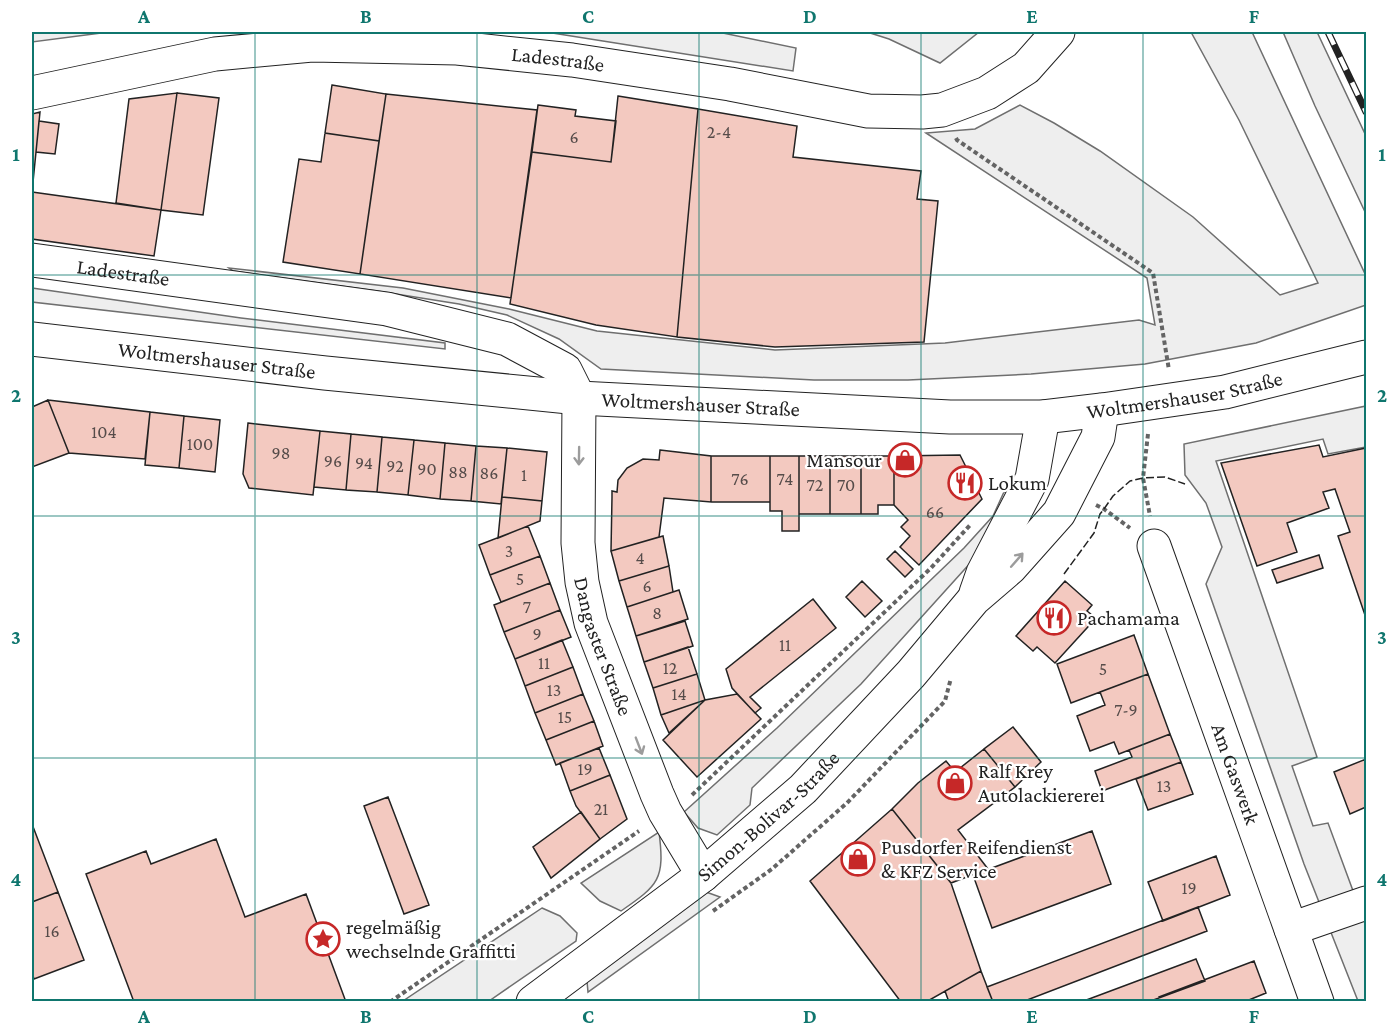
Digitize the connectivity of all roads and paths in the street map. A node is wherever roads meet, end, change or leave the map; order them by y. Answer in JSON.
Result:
{"nodes":[{"id":1,"x":1058,"y":32,"type":"edge"},
{"id":2,"x":32,"y":93,"type":"edge"},
{"id":3,"x":942,"y":110,"type":"junction"},
{"id":4,"x":32,"y":260,"type":"edge"},
{"id":5,"x":32,"y":339,"type":"edge"},
{"id":6,"x":1366,"y":357,"type":"edge"},
{"id":7,"x":1169,"y":368,"type":"dead end"},
{"id":8,"x":579,"y":398,"type":"junction"},
{"id":9,"x":1152,"y":403,"type":"junction"},
{"id":10,"x":1102,"y":410,"type":"junction"},
{"id":11,"x":1043,"y":417,"type":"junction"},
{"id":12,"x":1095,"y":505,"type":"dead end"},
{"id":13,"x":977,"y":517,"type":"dead end"},
{"id":14,"x":1154,"y":546,"type":"junction"},
{"id":15,"x":974,"y":599,"type":"junction"},
{"id":16,"x":665,"y":812,"type":"junction"},
{"id":17,"x":703,"y":875,"type":"junction"},
{"id":18,"x":1366,"y":903,"type":"edge"},
{"id":19,"x":1291,"y":929,"type":"junction"},
{"id":20,"x":390,"y":1002,"type":"edge"},
{"id":21,"x":533,"y":1002,"type":"edge"},
{"id":22,"x":1317,"y":1002,"type":"edge"}],
"edges":[{"from":1,"to":3,"type":"street","name":"Ladestraße"},
{"from":2,"to":3,"type":"street","name":"Ladestraße"},
{"from":3,"to":7,"type":"path"},
{"from":4,"to":8,"type":"street","name":"Ladestraße"},
{"from":5,"to":8,"type":"street","name":"Woltmershauser Straße"},
{"from":6,"to":9,"type":"street","name":"Woltmershauser Straße"},
{"from":8,"to":11,"type":"street","name":"Woltmershauser Straße"},
{"from":8,"to":16,"type":"street","name":"Dangaster Straße","one_way":true},
{"from":9,"to":10,"type":"street","name":"Woltmershauser Straße"},
{"from":9,"to":14,"type":"path"},
{"from":10,"to":11,"type":"street","name":"Woltmershauser Straße"},
{"from":15,"to":10,"type":"street","name":"Simon-Bolivar-Straße","one_way":true},
{"from":11,"to":15,"type":"street","name":"Simon-Bolivar-Straße"},
{"from":12,"to":14,"type":"path"},
{"from":13,"to":16,"type":"path"},
{"from":14,"to":19,"type":"street","name":"Am Gaswerk"},
{"from":15,"to":17,"type":"street","name":"Simon-Bolivar-Straße"},
{"from":16,"to":17,"type":"street","name":"Dangaster Straße"},
{"from":16,"to":20,"type":"path"},
{"from":17,"to":21,"type":"street","name":"Simon-Bolivar-Straße"},
{"from":18,"to":19,"type":"street"},
{"from":19,"to":22,"type":"street","name":"Am Gaswerk"}]}
